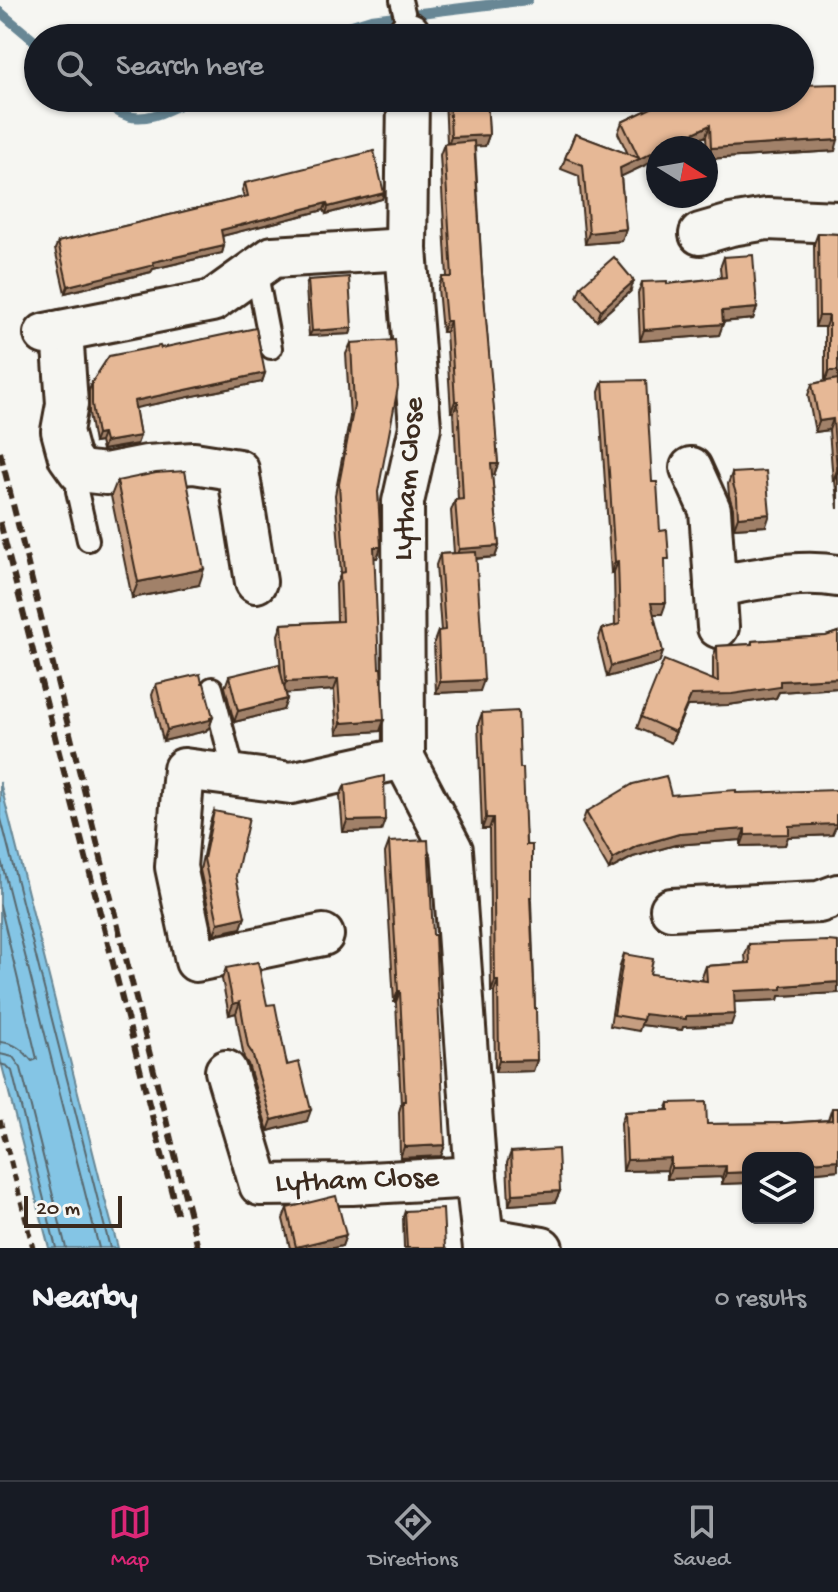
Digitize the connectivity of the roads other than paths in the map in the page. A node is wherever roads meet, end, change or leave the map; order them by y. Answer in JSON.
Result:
{"nodes":[{"id":1,"x":408,"y":112,"type":"edge"},
{"id":2,"x":838,"y":222,"type":"edge"},
{"id":3,"x":695,"y":237,"type":"dead end"},
{"id":4,"x":406,"y":249,"type":"junction"},
{"id":5,"x":256,"y":269,"type":"junction"},
{"id":6,"x":271,"y":348,"type":"dead end"},
{"id":7,"x":691,"y":468,"type":"dead end"},
{"id":8,"x":79,"y":471,"type":"junction"},
{"id":9,"x":88,"y":540,"type":"dead end"},
{"id":10,"x":838,"y":576,"type":"edge"},
{"id":11,"x":256,"y":582,"type":"dead end"},
{"id":12,"x":715,"y":586,"type":"junction"},
{"id":13,"x":718,"y":627,"type":"dead end"},
{"id":14,"x":212,"y":688,"type":"dead end"},
{"id":15,"x":404,"y":758,"type":"junction"},
{"id":16,"x":235,"y":776,"type":"junction"},
{"id":17,"x":838,"y":895,"type":"edge"},
{"id":18,"x":671,"y":909,"type":"dead end"},
{"id":19,"x":323,"y":935,"type":"dead end"},
{"id":20,"x":226,"y":1071,"type":"dead end"},
{"id":21,"x":476,"y":1177,"type":"junction"},
{"id":22,"x":484,"y":1243,"type":"edge"},
{"id":23,"x":542,"y":1248,"type":"edge"}],
"edges":[{"from":1,"to":4,"type":"street","name":"Lytham Close"},
{"from":2,"to":3,"type":"street"},
{"from":4,"to":5,"type":"street"},
{"from":4,"to":15,"type":"street","name":"Lytham Close"},
{"from":5,"to":6,"type":"lane"},
{"from":5,"to":8,"type":"street"},
{"from":7,"to":12,"type":"street"},
{"from":8,"to":9,"type":"lane"},
{"from":8,"to":11,"type":"street"},
{"from":10,"to":12,"type":"street"},
{"from":12,"to":13,"type":"street"},
{"from":14,"to":16,"type":"lane"},
{"from":15,"to":16,"type":"street"},
{"from":15,"to":21,"type":"street","name":"Lytham Close"},
{"from":16,"to":19,"type":"street"},
{"from":17,"to":18,"type":"street"},
{"from":20,"to":21,"type":"street","name":"Lytham Close"},
{"from":21,"to":22,"type":"street","name":"Lytham Close"},
{"from":22,"to":23,"type":"street","name":"Lytham Close"}]}
